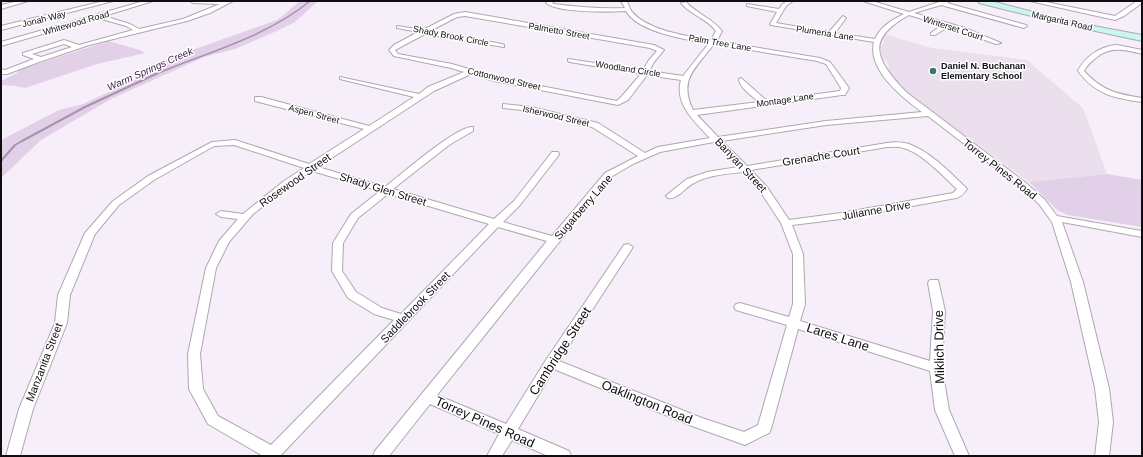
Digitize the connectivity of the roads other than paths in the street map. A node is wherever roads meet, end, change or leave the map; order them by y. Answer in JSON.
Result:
{"nodes":[{"id":1,"x":25,"y":1,"type":"edge"},
{"id":2,"x":110,"y":1,"type":"edge"},
{"id":3,"x":150,"y":1,"type":"edge"},
{"id":4,"x":193,"y":1,"type":"edge"},
{"id":5,"x":551,"y":1,"type":"edge"},
{"id":6,"x":624,"y":1,"type":"edge"},
{"id":7,"x":790,"y":1,"type":"edge"},
{"id":8,"x":866,"y":1,"type":"edge"},
{"id":9,"x":982,"y":1,"type":"edge"},
{"id":10,"x":1033,"y":1,"type":"edge"},
{"id":11,"x":1142,"y":1,"type":"edge"},
{"id":12,"x":228,"y":2,"type":"edge"},
{"id":13,"x":944,"y":2,"type":"edge"},
{"id":14,"x":684,"y":3,"type":"dead end"},
{"id":15,"x":749,"y":5,"type":"dead end"},
{"id":16,"x":1,"y":7,"type":"edge"},
{"id":17,"x":628,"y":9,"type":"junction"},
{"id":18,"x":780,"y":11,"type":"junction"},
{"id":19,"x":908,"y":14,"type":"junction"},
{"id":20,"x":99,"y":16,"type":"junction"},
{"id":21,"x":843,"y":18,"type":"dead end"},
{"id":22,"x":948,"y":25,"type":"junction"},
{"id":23,"x":1024,"y":26,"type":"dead end"},
{"id":24,"x":400,"y":27,"type":"dead end"},
{"id":25,"x":1,"y":28,"type":"edge"},
{"id":26,"x":138,"y":31,"type":"junction"},
{"id":27,"x":426,"y":32,"type":"junction"},
{"id":28,"x":831,"y":34,"type":"junction"},
{"id":29,"x":933,"y":34,"type":"dead end"},
{"id":30,"x":1142,"y":38,"type":"edge"},
{"id":31,"x":877,"y":41,"type":"junction"},
{"id":32,"x":713,"y":42,"type":"junction"},
{"id":33,"x":998,"y":43,"type":"dead end"},
{"id":34,"x":1,"y":44,"type":"edge"},
{"id":35,"x":502,"y":46,"type":"dead end"},
{"id":36,"x":80,"y":47,"type":"junction"},
{"id":37,"x":1142,"y":52,"type":"edge"},
{"id":38,"x":41,"y":59,"type":"junction"},
{"id":39,"x":570,"y":60,"type":"dead end"},
{"id":40,"x":828,"y":63,"type":"joint"},
{"id":41,"x":2,"y":72,"type":"edge"},
{"id":42,"x":470,"y":72,"type":"junction"},
{"id":43,"x":645,"y":72,"type":"junction"},
{"id":44,"x":342,"y":78,"type":"dead end"},
{"id":45,"x":686,"y":78,"type":"junction"},
{"id":46,"x":741,"y":80,"type":"dead end"},
{"id":47,"x":420,"y":96,"type":"junction"},
{"id":48,"x":258,"y":99,"type":"dead end"},
{"id":49,"x":1142,"y":100,"type":"edge"},
{"id":50,"x":765,"y":103,"type":"junction"},
{"id":51,"x":506,"y":106,"type":"dead end"},
{"id":52,"x":691,"y":113,"type":"junction"},
{"id":53,"x":929,"y":114,"type":"junction"},
{"id":54,"x":371,"y":129,"type":"junction"},
{"id":55,"x":470,"y":129,"type":"dead end"},
{"id":56,"x":717,"y":139,"type":"junction"},
{"id":57,"x":212,"y":144,"type":"joint"},
{"id":58,"x":555,"y":154,"type":"dead end"},
{"id":59,"x":644,"y":156,"type":"junction"},
{"id":60,"x":310,"y":167,"type":"junction"},
{"id":61,"x":744,"y":168,"type":"junction"},
{"id":62,"x":962,"y":189,"type":"joint"},
{"id":63,"x":387,"y":190,"type":"junction"},
{"id":64,"x":671,"y":196,"type":"dead end"},
{"id":65,"x":221,"y":214,"type":"dead end"},
{"id":66,"x":245,"y":217,"type":"junction"},
{"id":67,"x":1054,"y":218,"type":"junction"},
{"id":68,"x":496,"y":222,"type":"junction"},
{"id":69,"x":786,"y":223,"type":"junction"},
{"id":70,"x":1142,"y":234,"type":"edge"},
{"id":71,"x":554,"y":240,"type":"junction"},
{"id":72,"x":628,"y":247,"type":"dead end"},
{"id":73,"x":934,"y":283,"type":"dead end"},
{"id":74,"x":740,"y":308,"type":"dead end"},
{"id":75,"x":403,"y":319,"type":"junction"},
{"id":76,"x":794,"y":323,"type":"junction"},
{"id":77,"x":551,"y":363,"type":"junction"},
{"id":78,"x":936,"y":368,"type":"junction"},
{"id":79,"x":428,"y":397,"type":"junction"},
{"id":80,"x":508,"y":432,"type":"junction"},
{"id":81,"x":745,"y":439,"type":"joint"},
{"id":82,"x":272,"y":455,"type":"edge"},
{"id":83,"x":13,"y":456,"type":"edge"},
{"id":84,"x":380,"y":456,"type":"edge"},
{"id":85,"x":494,"y":456,"type":"edge"},
{"id":86,"x":564,"y":456,"type":"edge"},
{"id":87,"x":962,"y":456,"type":"edge"},
{"id":88,"x":1102,"y":456,"type":"edge"}],
"edges":[{"from":1,"to":16,"type":"street"},
{"from":2,"to":25,"type":"street","name":"Jonah Way"},
{"from":3,"to":20,"type":"street","name":"Whitewood Road"},
{"from":4,"to":12,"type":"street"},
{"from":5,"to":17,"type":"street"},
{"from":6,"to":17,"type":"street","name":"Palm Tree Lane"},
{"from":7,"to":18,"type":"street"},
{"from":8,"to":19,"type":"street"},
{"from":9,"to":30,"type":"main road","name":"Margarita Road"},
{"from":10,"to":11,"type":"street"},
{"from":12,"to":26,"type":"street"},
{"from":13,"to":19,"type":"street"},
{"from":13,"to":23,"type":"street"},
{"from":14,"to":32,"type":"street"},
{"from":15,"to":18,"type":"street"},
{"from":17,"to":32,"type":"street","name":"Palm Tree Lane"},
{"from":18,"to":28,"type":"street","name":"Plumeria Lane"},
{"from":19,"to":22,"type":"street","name":"Winterset Court"},
{"from":19,"to":31,"type":"street"},
{"from":20,"to":26,"type":"street"},
{"from":20,"to":34,"type":"street","name":"Whitewood Road"},
{"from":21,"to":28,"type":"street"},
{"from":22,"to":29,"type":"street"},
{"from":22,"to":33,"type":"street","name":"Winterset Court"},
{"from":24,"to":27,"type":"street","name":"Shady Brook Circle"},
{"from":26,"to":36,"type":"street"},
{"from":27,"to":35,"type":"street","name":"Shady Brook Circle"},
{"from":27,"to":42,"type":"street","name":"Cottonwood Street"},
{"from":27,"to":43,"type":"street","name":"Palmetto Street"},
{"from":28,"to":31,"type":"street","name":"Plumeria Lane"},
{"from":31,"to":53,"type":"street","name":"Torrey Pines Road"},
{"from":32,"to":40,"type":"street","name":"Palm Tree Lane"},
{"from":32,"to":45,"type":"street","name":"Banyan Street"},
{"from":36,"to":38,"type":"street"},
{"from":36,"to":38,"type":"street"},
{"from":37,"to":49,"type":"street"},
{"from":38,"to":41,"type":"street"},
{"from":39,"to":43,"type":"street","name":"Woodland Circle"},
{"from":40,"to":50,"type":"street","name":"Montage Lane"},
{"from":42,"to":43,"type":"street","name":"Cottonwood Street"},
{"from":42,"to":47,"type":"street","name":"Rosewood Street"},
{"from":43,"to":45,"type":"street","name":"Woodland Circle"},
{"from":44,"to":47,"type":"street"},
{"from":45,"to":52,"type":"street","name":"Banyan Street"},
{"from":46,"to":50,"type":"street"},
{"from":47,"to":54,"type":"street","name":"Rosewood Street"},
{"from":48,"to":54,"type":"street","name":"Aspen Street"},
{"from":50,"to":52,"type":"street","name":"Montage Lane"},
{"from":51,"to":59,"type":"street","name":"Isherwood Street"},
{"from":52,"to":56,"type":"street","name":"Banyan Street"},
{"from":53,"to":56,"type":"street","name":"Sugarberry Lane"},
{"from":53,"to":67,"type":"street","name":"Torrey Pines Road"},
{"from":54,"to":60,"type":"street","name":"Rosewood Street"},
{"from":55,"to":63,"type":"street"},
{"from":56,"to":59,"type":"street","name":"Sugarberry Lane"},
{"from":56,"to":61,"type":"street","name":"Banyan Street"},
{"from":57,"to":60,"type":"street","name":"Shady Glen Street"},
{"from":57,"to":83,"type":"street","name":"Manzanita Street"},
{"from":58,"to":68,"type":"street","name":"Saddlebrook Street"},
{"from":59,"to":71,"type":"street","name":"Sugarberry Lane"},
{"from":60,"to":63,"type":"street","name":"Shady Glen Street"},
{"from":60,"to":66,"type":"street","name":"Rosewood Street"},
{"from":61,"to":62,"type":"street","name":"Grenache Court"},
{"from":61,"to":64,"type":"street","name":"Grenache Court"},
{"from":61,"to":69,"type":"street","name":"Banyan Street"},
{"from":62,"to":69,"type":"street","name":"Julianne Drive"},
{"from":63,"to":68,"type":"street","name":"Shady Glen Street"},
{"from":63,"to":75,"type":"street"},
{"from":65,"to":66,"type":"street"},
{"from":66,"to":82,"type":"street","name":"Rosewood Street"},
{"from":67,"to":70,"type":"street"},
{"from":67,"to":88,"type":"street","name":"Torrey Pines Road"},
{"from":68,"to":71,"type":"street","name":"Shady Glen Street"},
{"from":68,"to":75,"type":"street","name":"Saddlebrook Street"},
{"from":69,"to":76,"type":"street","name":"Banyan Street"},
{"from":71,"to":79,"type":"street","name":"Sugarberry Lane"},
{"from":72,"to":77,"type":"street","name":"Cambridge Street"},
{"from":73,"to":78,"type":"street","name":"Miklich Drive"},
{"from":74,"to":76,"type":"street","name":"Lares Lane"},
{"from":75,"to":82,"type":"street","name":"Saddlebrook Street"},
{"from":76,"to":78,"type":"street","name":"Lares Lane"},
{"from":76,"to":81,"type":"street","name":"Banyan Street"},
{"from":77,"to":80,"type":"street","name":"Cambridge Street"},
{"from":77,"to":81,"type":"street","name":"Oaklington Road"},
{"from":78,"to":87,"type":"street","name":"Miklich Drive"},
{"from":79,"to":80,"type":"street","name":"Torrey Pines Road"},
{"from":79,"to":84,"type":"street","name":"Sugarberry Lane"},
{"from":80,"to":85,"type":"street","name":"Cambridge Street"},
{"from":80,"to":86,"type":"street","name":"Torrey Pines Road"}]}
